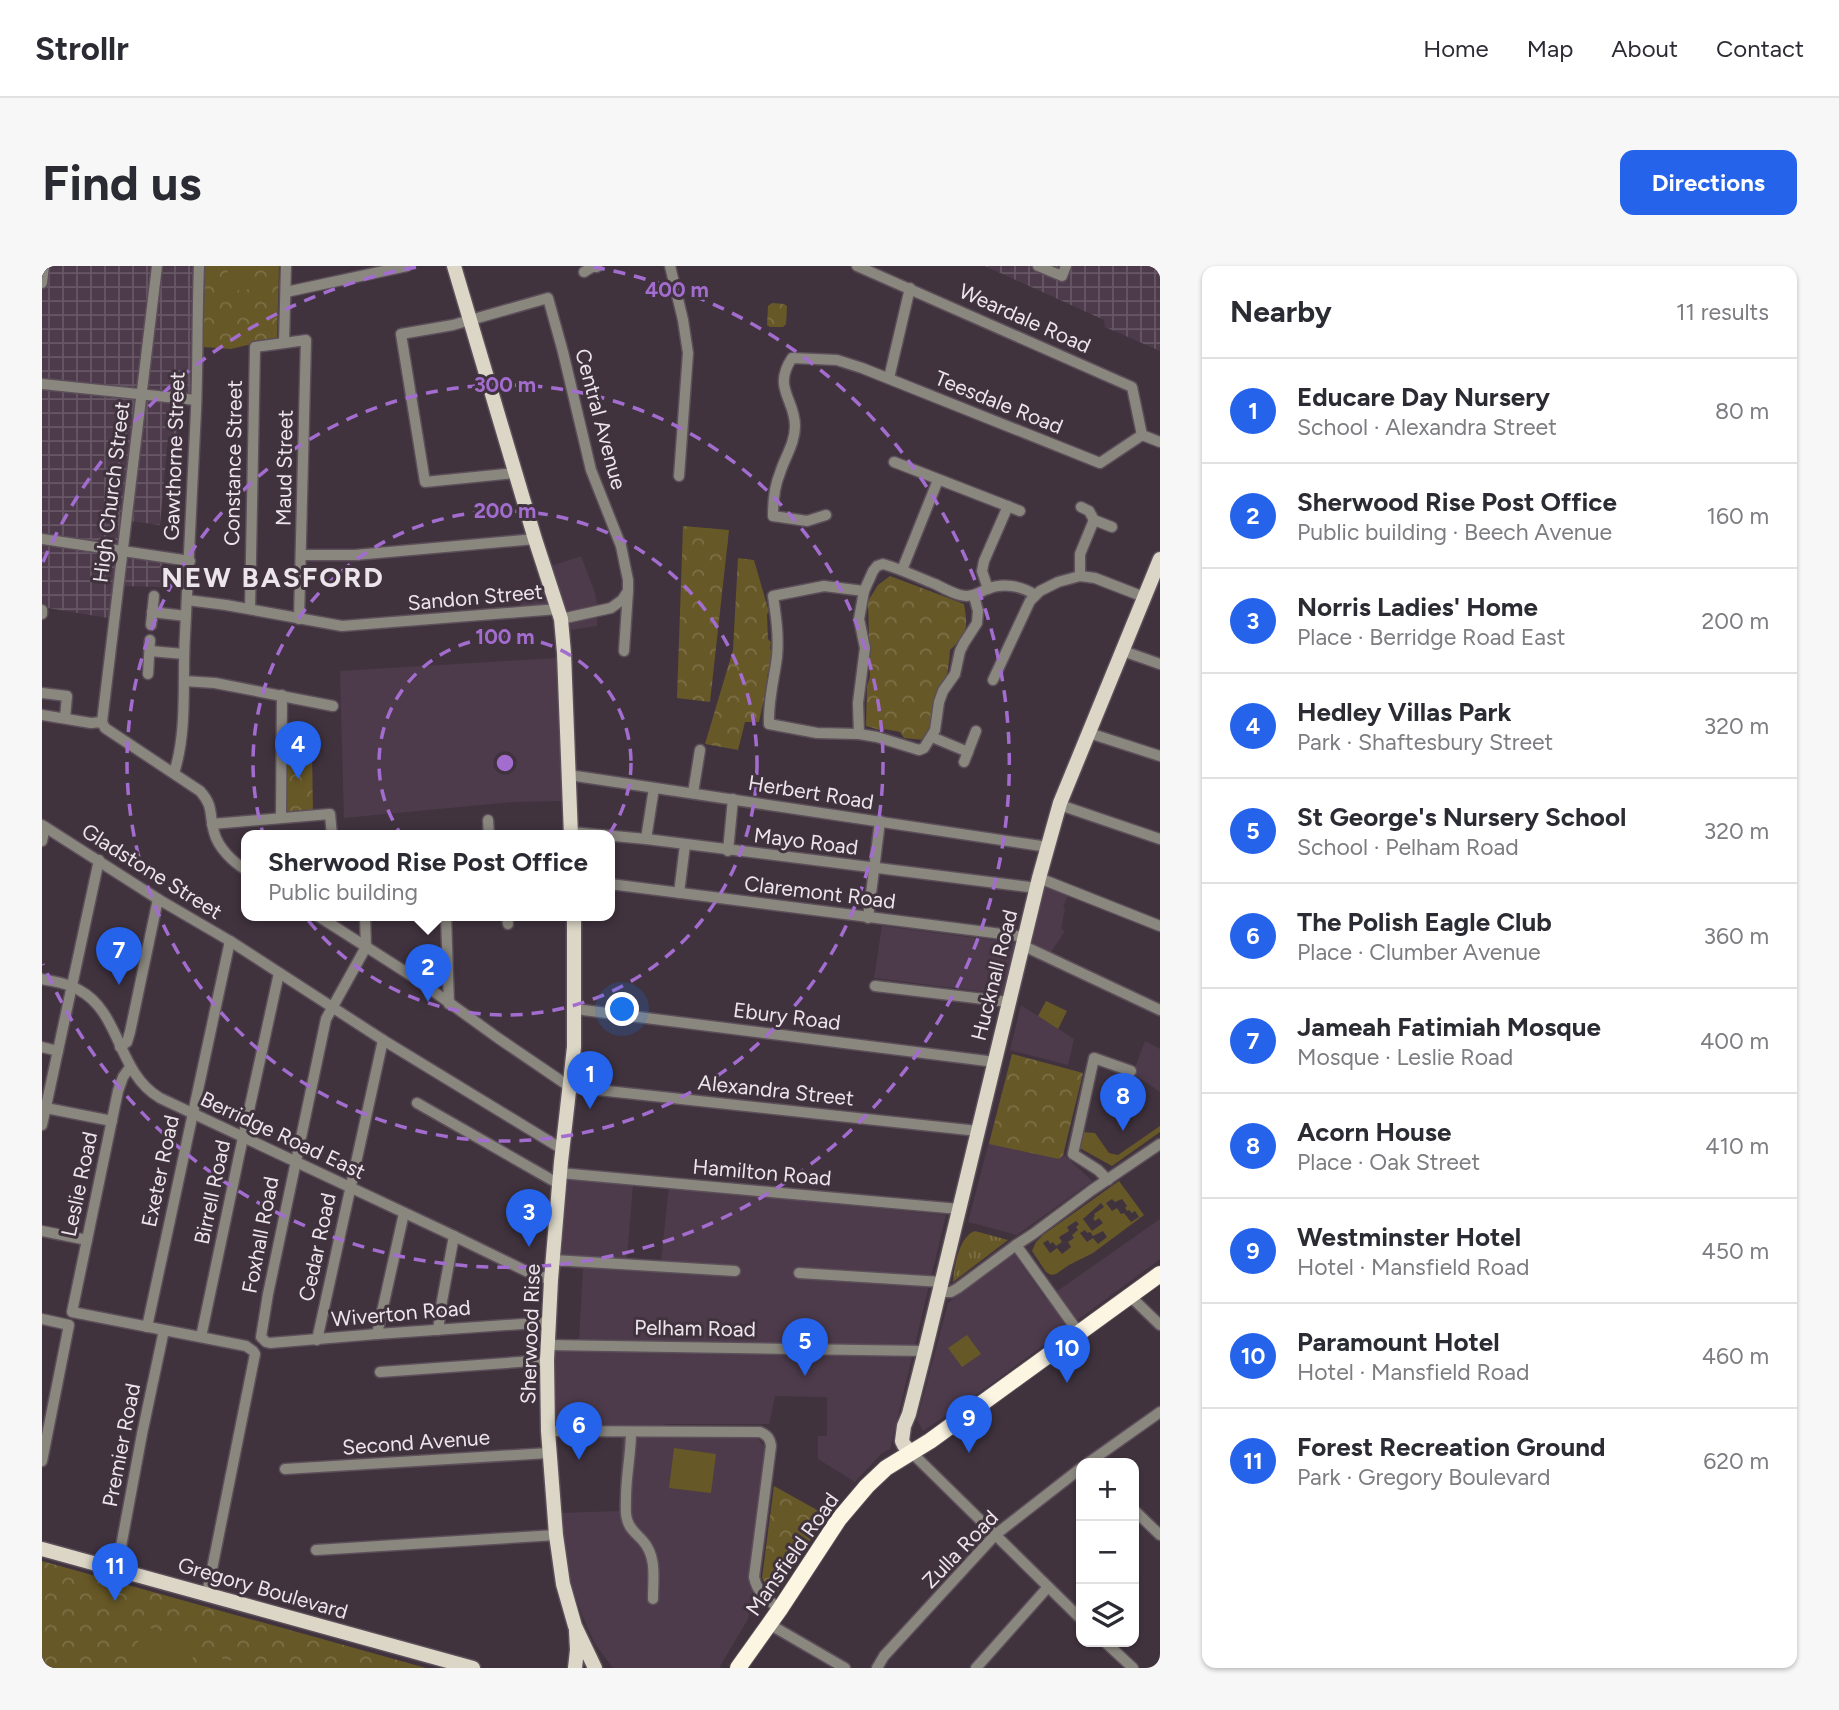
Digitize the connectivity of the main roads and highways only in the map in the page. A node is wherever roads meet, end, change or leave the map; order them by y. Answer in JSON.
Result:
{"nodes":[{"id":1,"x":454,"y":266,"type":"edge"},
{"id":2,"x":1160,"y":559,"type":"edge"},
{"id":3,"x":571,"y":830,"type":"edge"},
{"id":4,"x":574,"y":921,"type":"edge"},
{"id":5,"x":1160,"y":1274,"type":"edge"},
{"id":6,"x":906,"y":1447,"type":"junction"},
{"id":7,"x":42,"y":1549,"type":"edge"},
{"id":8,"x":575,"y":1626,"type":"junction"},
{"id":9,"x":473,"y":1668,"type":"edge"},
{"id":10,"x":577,"y":1668,"type":"edge"},
{"id":11,"x":595,"y":1668,"type":"edge"},
{"id":12,"x":738,"y":1668,"type":"edge"}],
"edges":[{"from":1,"to":3,"type":"main road"},
{"from":2,"to":6,"type":"main road","name":"Hucknall Road"},
{"from":4,"to":8,"type":"main road","name":"Sherwood Rise"},
{"from":5,"to":6,"type":"highway","name":"Mansfield Road"},
{"from":6,"to":12,"type":"highway","name":"Mansfield Road"},
{"from":7,"to":9,"type":"main road","name":"Gregory Boulevard"},
{"from":8,"to":10,"type":"main road","name":"Sherwood Rise"},
{"from":8,"to":11,"type":"main road","name":"Sherwood Rise"},
{"from":10,"to":11,"type":"main road"}]}
